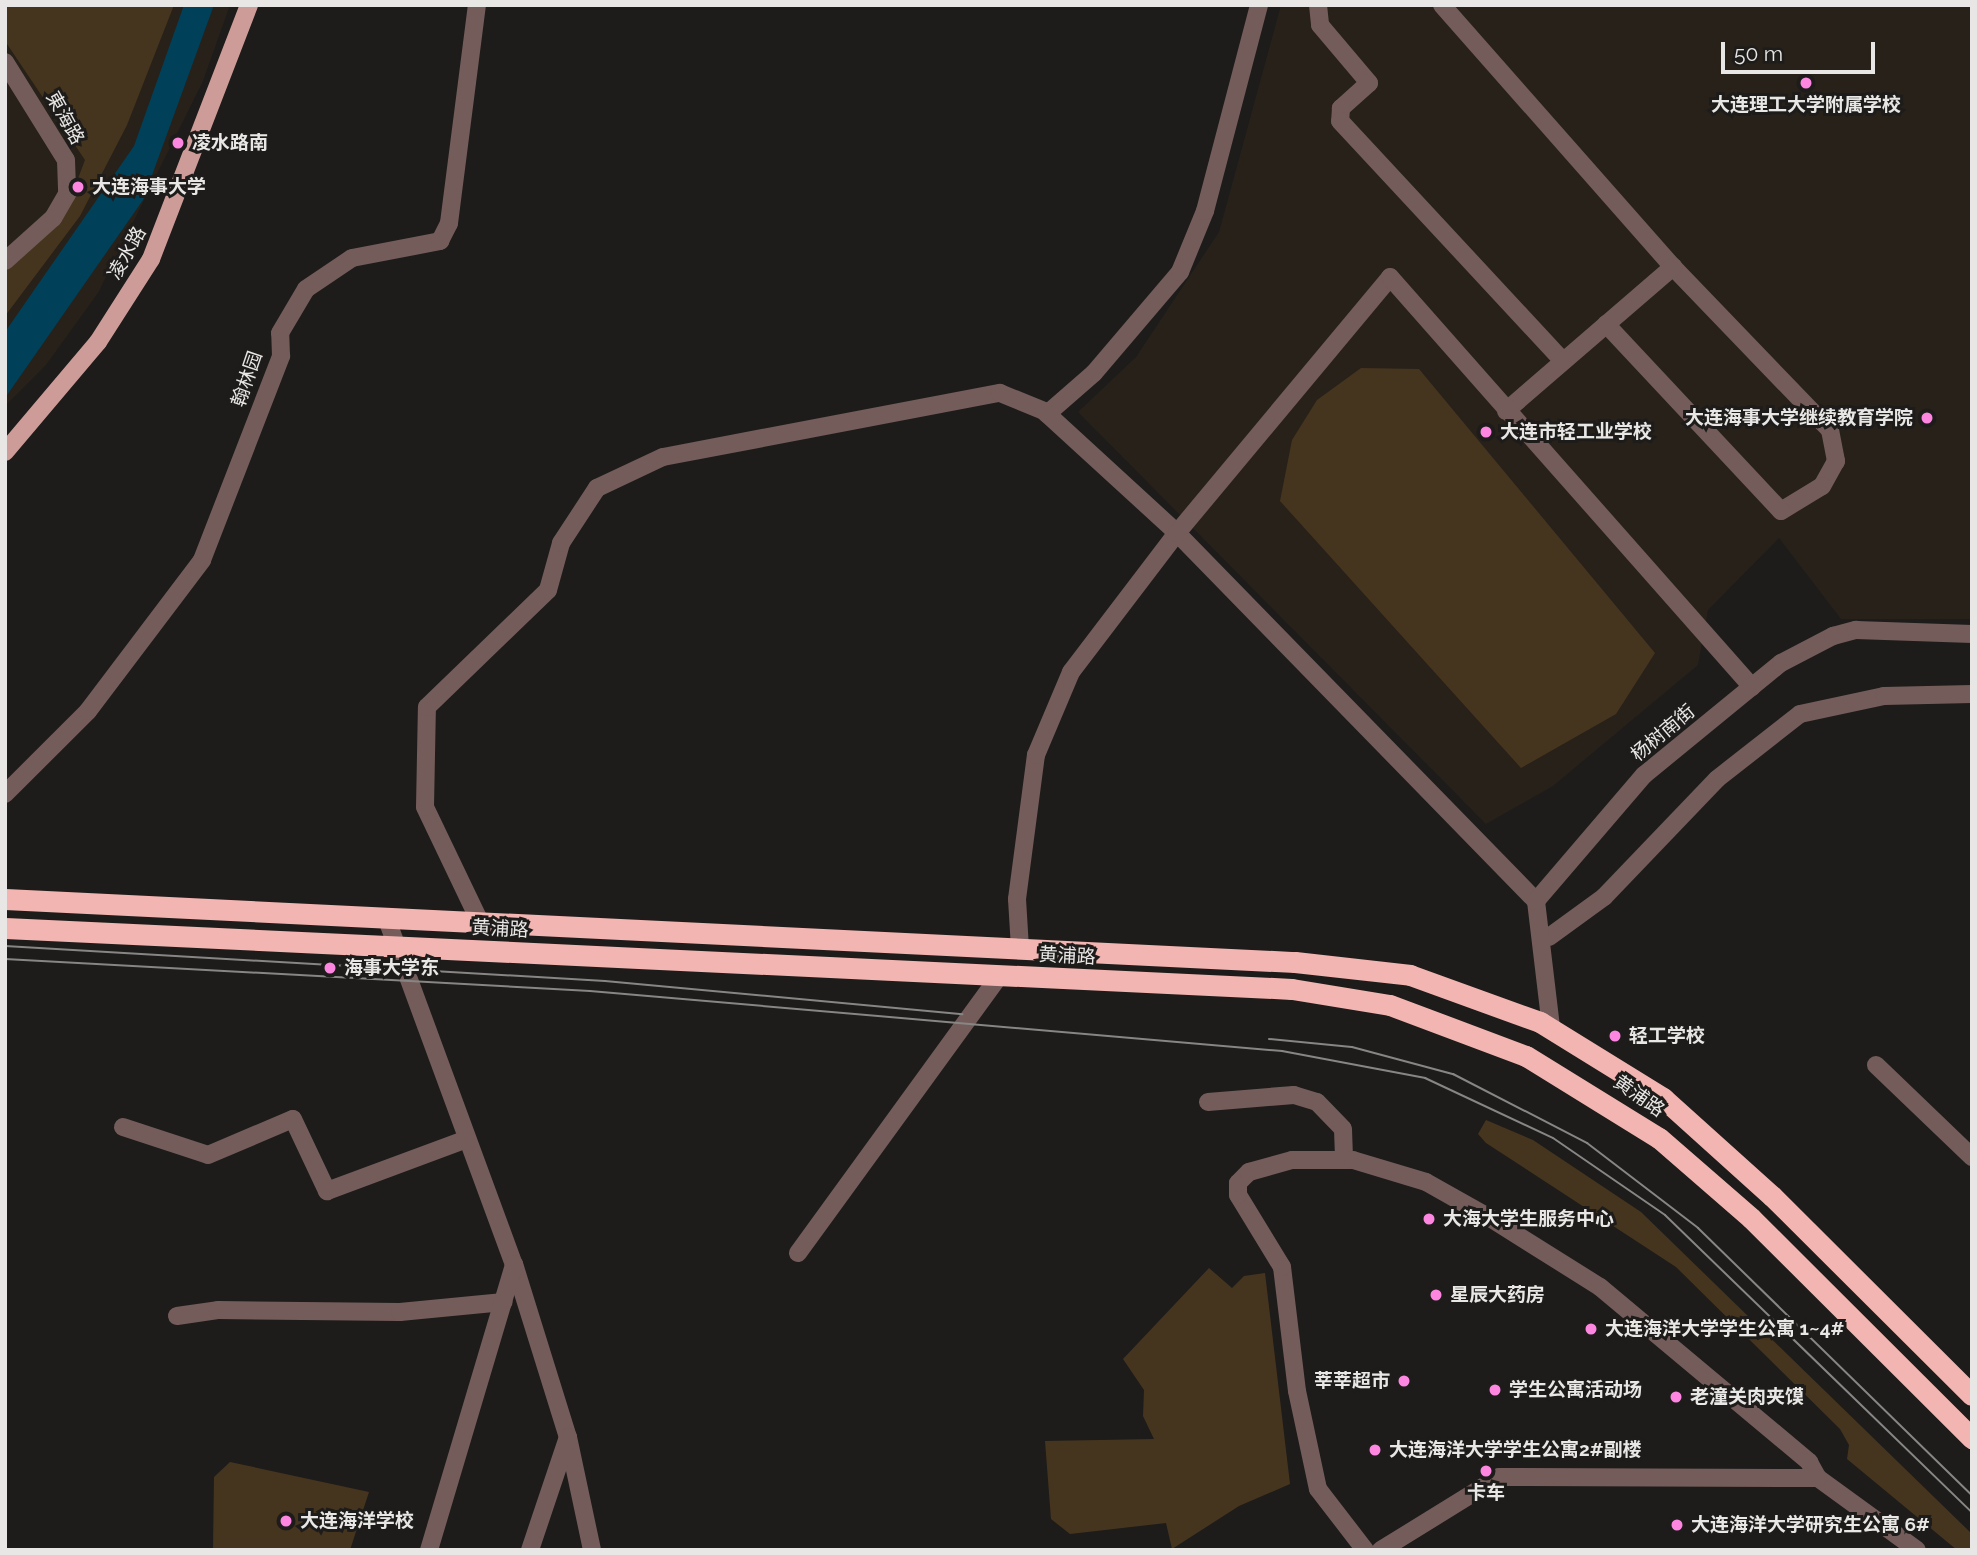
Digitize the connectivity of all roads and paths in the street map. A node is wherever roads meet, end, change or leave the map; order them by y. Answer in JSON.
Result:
{"nodes":[{"id":1,"x":250,"y":5,"type":"edge"},
{"id":2,"x":477,"y":5,"type":"edge"},
{"id":3,"x":1259,"y":5,"type":"edge"},
{"id":4,"x":1318,"y":5,"type":"edge"},
{"id":5,"x":1442,"y":5,"type":"edge"},
{"id":6,"x":5,"y":62,"type":"edge"},
{"id":7,"x":5,"y":261,"type":"edge"},
{"id":8,"x":1673,"y":267,"type":"junction"},
{"id":9,"x":1606,"y":324,"type":"junction"},
{"id":10,"x":1563,"y":361,"type":"junction"},
{"id":11,"x":1506,"y":411,"type":"junction"},
{"id":12,"x":1047,"y":414,"type":"junction"},
{"id":13,"x":5,"y":452,"type":"edge"},
{"id":14,"x":1177,"y":533,"type":"junction"},
{"id":15,"x":1972,"y":634,"type":"edge"},
{"id":16,"x":1752,"y":687,"type":"junction"},
{"id":17,"x":1972,"y":694,"type":"edge"},
{"id":18,"x":5,"y":794,"type":"edge"},
{"id":19,"x":5,"y":899,"type":"edge"},
{"id":20,"x":1536,"y":901,"type":"junction"},
{"id":21,"x":386,"y":917,"type":"junction"},
{"id":22,"x":480,"y":922,"type":"junction"},
{"id":23,"x":5,"y":928,"type":"edge"},
{"id":24,"x":1549,"y":936,"type":"dead end"},
{"id":25,"x":396,"y":946,"type":"junction"},
{"id":26,"x":1020,"y":948,"type":"junction"},
{"id":27,"x":1000,"y":975,"type":"junction"},
{"id":28,"x":1551,"y":1027,"type":"junction"},
{"id":29,"x":1876,"y":1065,"type":"dead end"},
{"id":30,"x":1208,"y":1102,"type":"dead end"},
{"id":31,"x":123,"y":1127,"type":"dead end"},
{"id":32,"x":467,"y":1139,"type":"junction"},
{"id":33,"x":1972,"y":1157,"type":"edge"},
{"id":34,"x":1344,"y":1158,"type":"junction"},
{"id":35,"x":797,"y":1253,"type":"dead end"},
{"id":36,"x":514,"y":1264,"type":"junction"},
{"id":37,"x":504,"y":1302,"type":"junction"},
{"id":38,"x":177,"y":1316,"type":"dead end"},
{"id":39,"x":1972,"y":1395,"type":"edge"},
{"id":40,"x":568,"y":1437,"type":"junction"},
{"id":41,"x":1972,"y":1438,"type":"edge"},
{"id":42,"x":1818,"y":1478,"type":"junction"},
{"id":43,"x":429,"y":1550,"type":"edge"},
{"id":44,"x":530,"y":1550,"type":"edge"},
{"id":45,"x":592,"y":1550,"type":"edge"},
{"id":46,"x":1365,"y":1550,"type":"edge"},
{"id":47,"x":1381,"y":1550,"type":"edge"},
{"id":48,"x":1917,"y":1550,"type":"edge"}],
"edges":[{"from":1,"to":13,"type":"main road","name":"凌水路"},
{"from":2,"to":18,"type":"street","name":"翰林园"},
{"from":3,"to":12,"type":"street"},
{"from":4,"to":10,"type":"street"},
{"from":5,"to":8,"type":"street"},
{"from":6,"to":7,"type":"street","name":"東海路"},
{"from":8,"to":9,"type":"street"},
{"from":8,"to":9,"type":"street"},
{"from":9,"to":10,"type":"street"},
{"from":10,"to":11,"type":"street"},
{"from":11,"to":14,"type":"street"},
{"from":11,"to":16,"type":"street"},
{"from":12,"to":14,"type":"street"},
{"from":12,"to":22,"type":"street"},
{"from":14,"to":20,"type":"street"},
{"from":14,"to":26,"type":"street"},
{"from":15,"to":16,"type":"street","name":"杨树南街"},
{"from":16,"to":20,"type":"street","name":"杨树南街"},
{"from":17,"to":24,"type":"street"},
{"from":19,"to":21,"type":"highway","name":"黄浦路"},
{"from":20,"to":28,"type":"street"},
{"from":21,"to":22,"type":"highway","name":"黄浦路"},
{"from":21,"to":25,"type":"street"},
{"from":22,"to":26,"type":"highway","name":"黄浦路"},
{"from":23,"to":25,"type":"highway","name":"黄浦路"},
{"from":25,"to":27,"type":"highway","name":"黄浦路"},
{"from":25,"to":32,"type":"street"},
{"from":26,"to":28,"type":"highway","name":"黄浦路"},
{"from":27,"to":35,"type":"street"},
{"from":27,"to":41,"type":"highway","name":"黄浦路"},
{"from":28,"to":39,"type":"highway","name":"黄浦路"},
{"from":29,"to":33,"type":"street"},
{"from":30,"to":34,"type":"street"},
{"from":31,"to":32,"type":"street"},
{"from":32,"to":36,"type":"street"},
{"from":34,"to":42,"type":"street"},
{"from":34,"to":46,"type":"street"},
{"from":36,"to":37,"type":"street"},
{"from":36,"to":40,"type":"street"},
{"from":37,"to":38,"type":"street"},
{"from":37,"to":43,"type":"street"},
{"from":40,"to":44,"type":"street"},
{"from":40,"to":45,"type":"street"},
{"from":42,"to":47,"type":"street"},
{"from":42,"to":48,"type":"street"}]}
